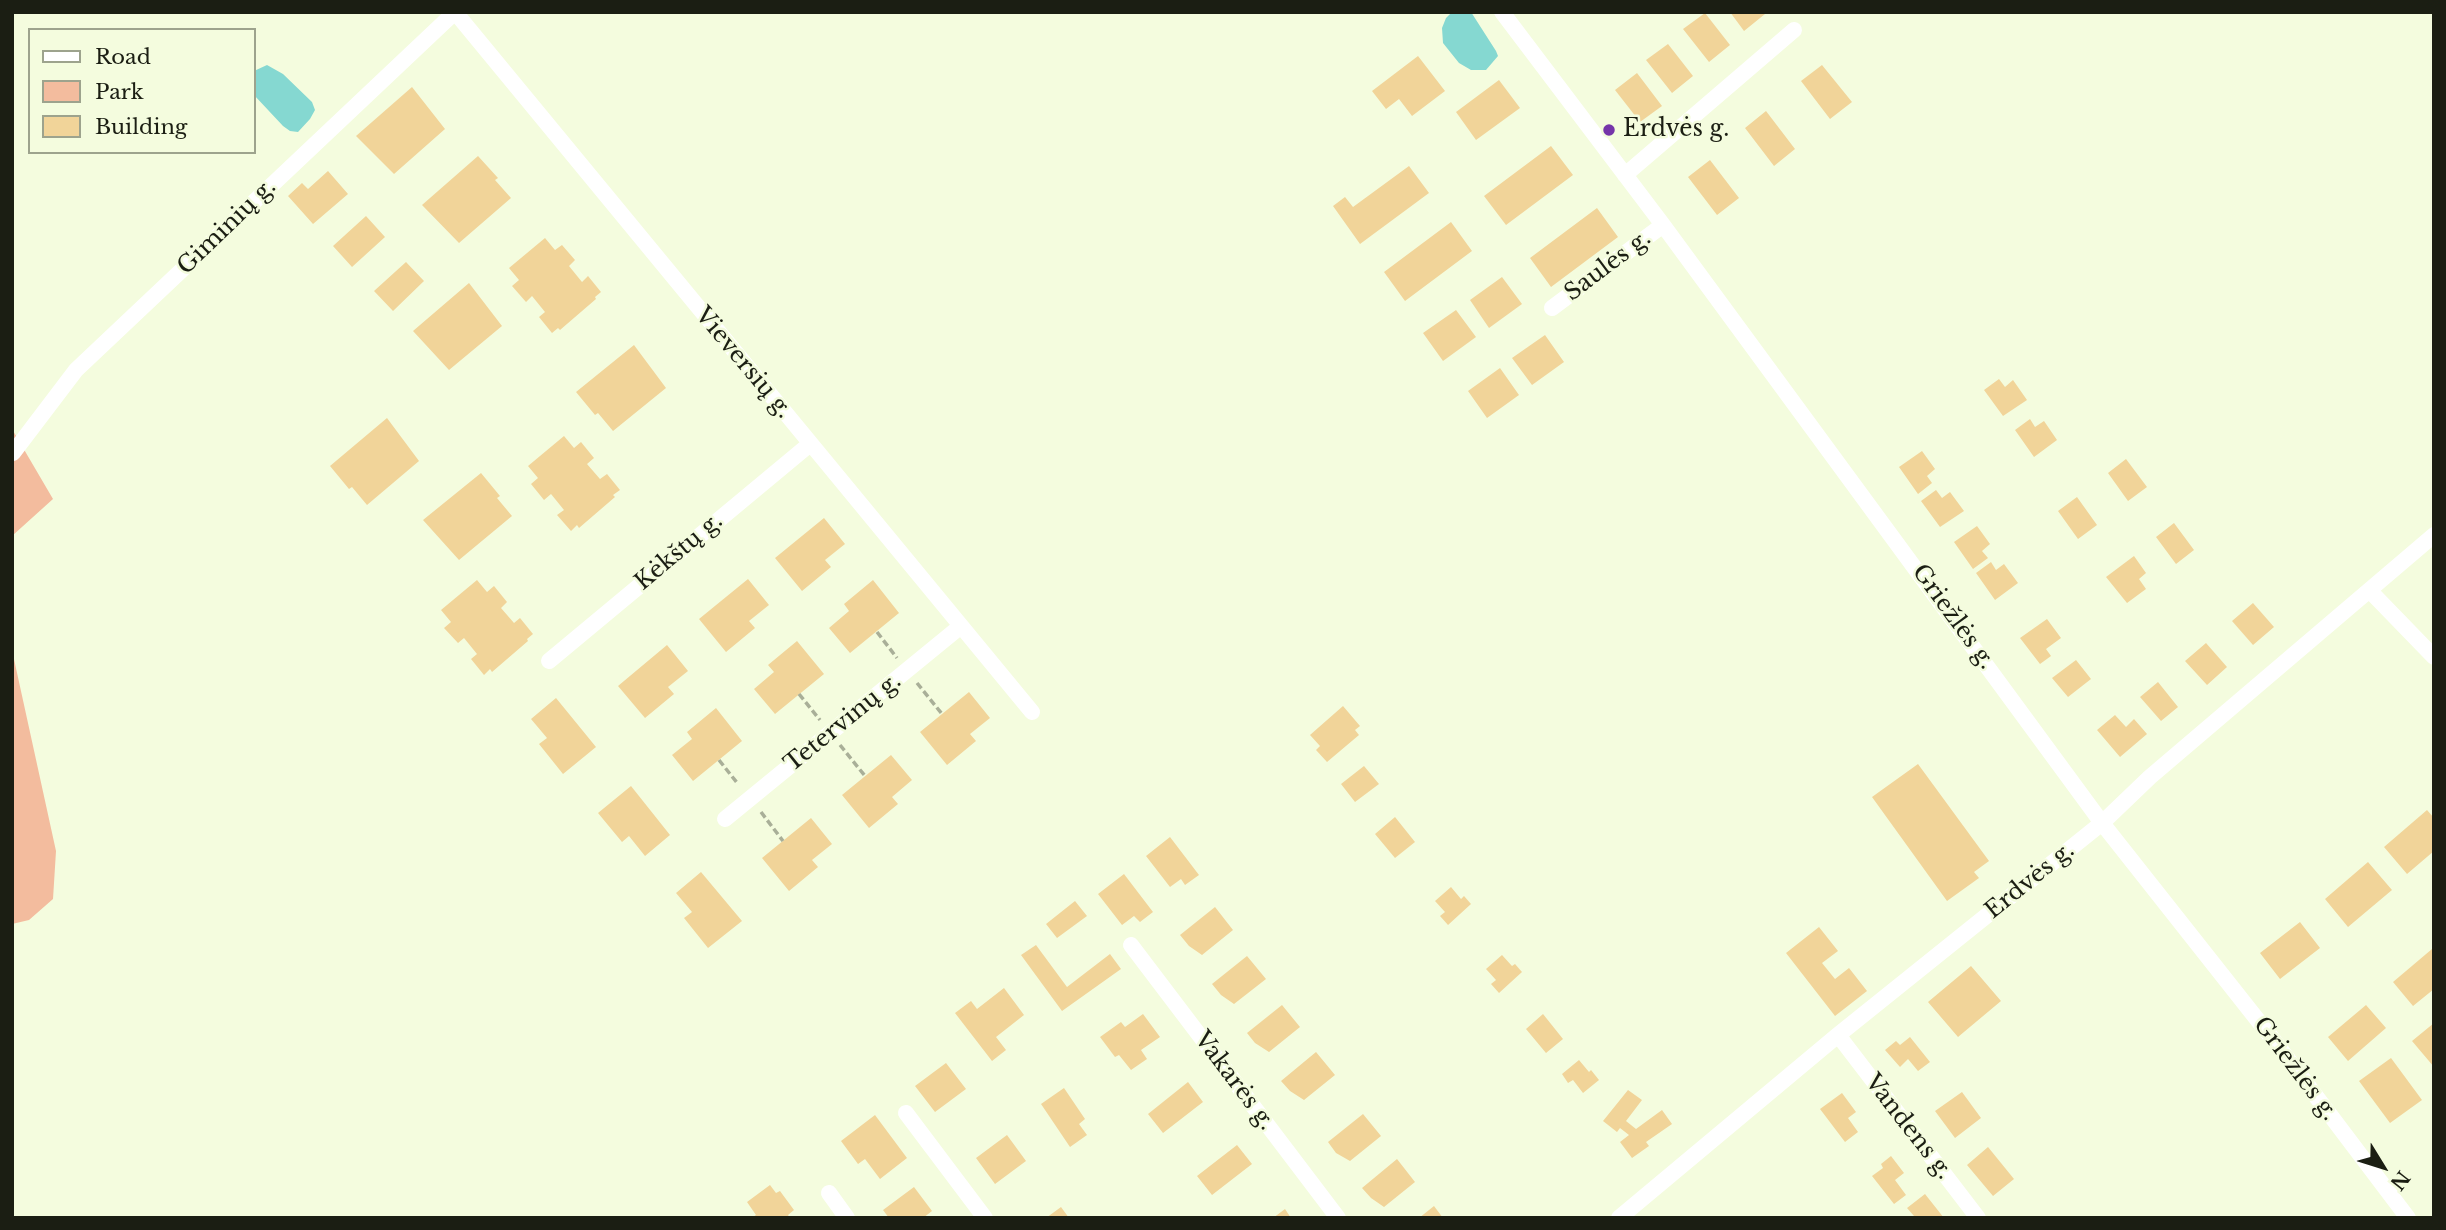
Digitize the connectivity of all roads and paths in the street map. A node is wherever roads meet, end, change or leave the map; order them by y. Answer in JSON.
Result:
{"nodes":[{"id":1,"x":455,"y":12,"type":"edge"},
{"id":2,"x":1502,"y":12,"type":"edge"},
{"id":3,"x":1794,"y":30,"type":"dead end"},
{"id":4,"x":1625,"y":175,"type":"junction"},
{"id":5,"x":1663,"y":225,"type":"junction"},
{"id":6,"x":1552,"y":308,"type":"dead end"},
{"id":7,"x":810,"y":444,"type":"junction"},
{"id":8,"x":13,"y":453,"type":"edge"},
{"id":9,"x":2434,"y":535,"type":"edge"},
{"id":10,"x":2370,"y":590,"type":"junction"},
{"id":11,"x":961,"y":626,"type":"junction"},
{"id":12,"x":2434,"y":657,"type":"edge"},
{"id":13,"x":549,"y":661,"type":"dead end"},
{"id":14,"x":1031,"y":712,"type":"dead end"},
{"id":15,"x":725,"y":819,"type":"dead end"},
{"id":16,"x":2102,"y":823,"type":"junction"},
{"id":17,"x":1131,"y":945,"type":"dead end"},
{"id":18,"x":1838,"y":1035,"type":"junction"},
{"id":19,"x":906,"y":1113,"type":"dead end"},
{"id":20,"x":829,"y":1194,"type":"dead end"},
{"id":21,"x":847,"y":1218,"type":"edge"},
{"id":22,"x":985,"y":1218,"type":"edge"},
{"id":23,"x":1338,"y":1218,"type":"edge"},
{"id":24,"x":1619,"y":1218,"type":"edge"},
{"id":25,"x":1978,"y":1218,"type":"edge"},
{"id":26,"x":2408,"y":1218,"type":"edge"}],
"edges":[{"from":1,"to":7,"type":"street","name":"Vieversių g."},
{"from":1,"to":8,"type":"street","name":"Giminių g."},
{"from":2,"to":4,"type":"street","name":"Griežlės g."},
{"from":3,"to":4,"type":"street"},
{"from":4,"to":5,"type":"street","name":"Griežlės g."},
{"from":5,"to":6,"type":"street","name":"Saulės g."},
{"from":5,"to":16,"type":"street","name":"Griežlės g."},
{"from":7,"to":11,"type":"street","name":"Vieversių g."},
{"from":7,"to":13,"type":"street","name":"Kėkštų g."},
{"from":9,"to":10,"type":"street","name":"Erdvės g."},
{"from":10,"to":12,"type":"street"},
{"from":10,"to":16,"type":"street","name":"Erdvės g."},
{"from":11,"to":14,"type":"street","name":"Vieversių g."},
{"from":11,"to":15,"type":"street","name":"Tetervinų g."},
{"from":16,"to":18,"type":"street","name":"Erdvės g."},
{"from":16,"to":26,"type":"street","name":"Griežlės g."},
{"from":17,"to":23,"type":"street","name":"Vakarės g."},
{"from":18,"to":24,"type":"street","name":"Erdvės g."},
{"from":18,"to":25,"type":"street","name":"Vandens g."},
{"from":19,"to":22,"type":"street"},
{"from":20,"to":21,"type":"street"}]}
